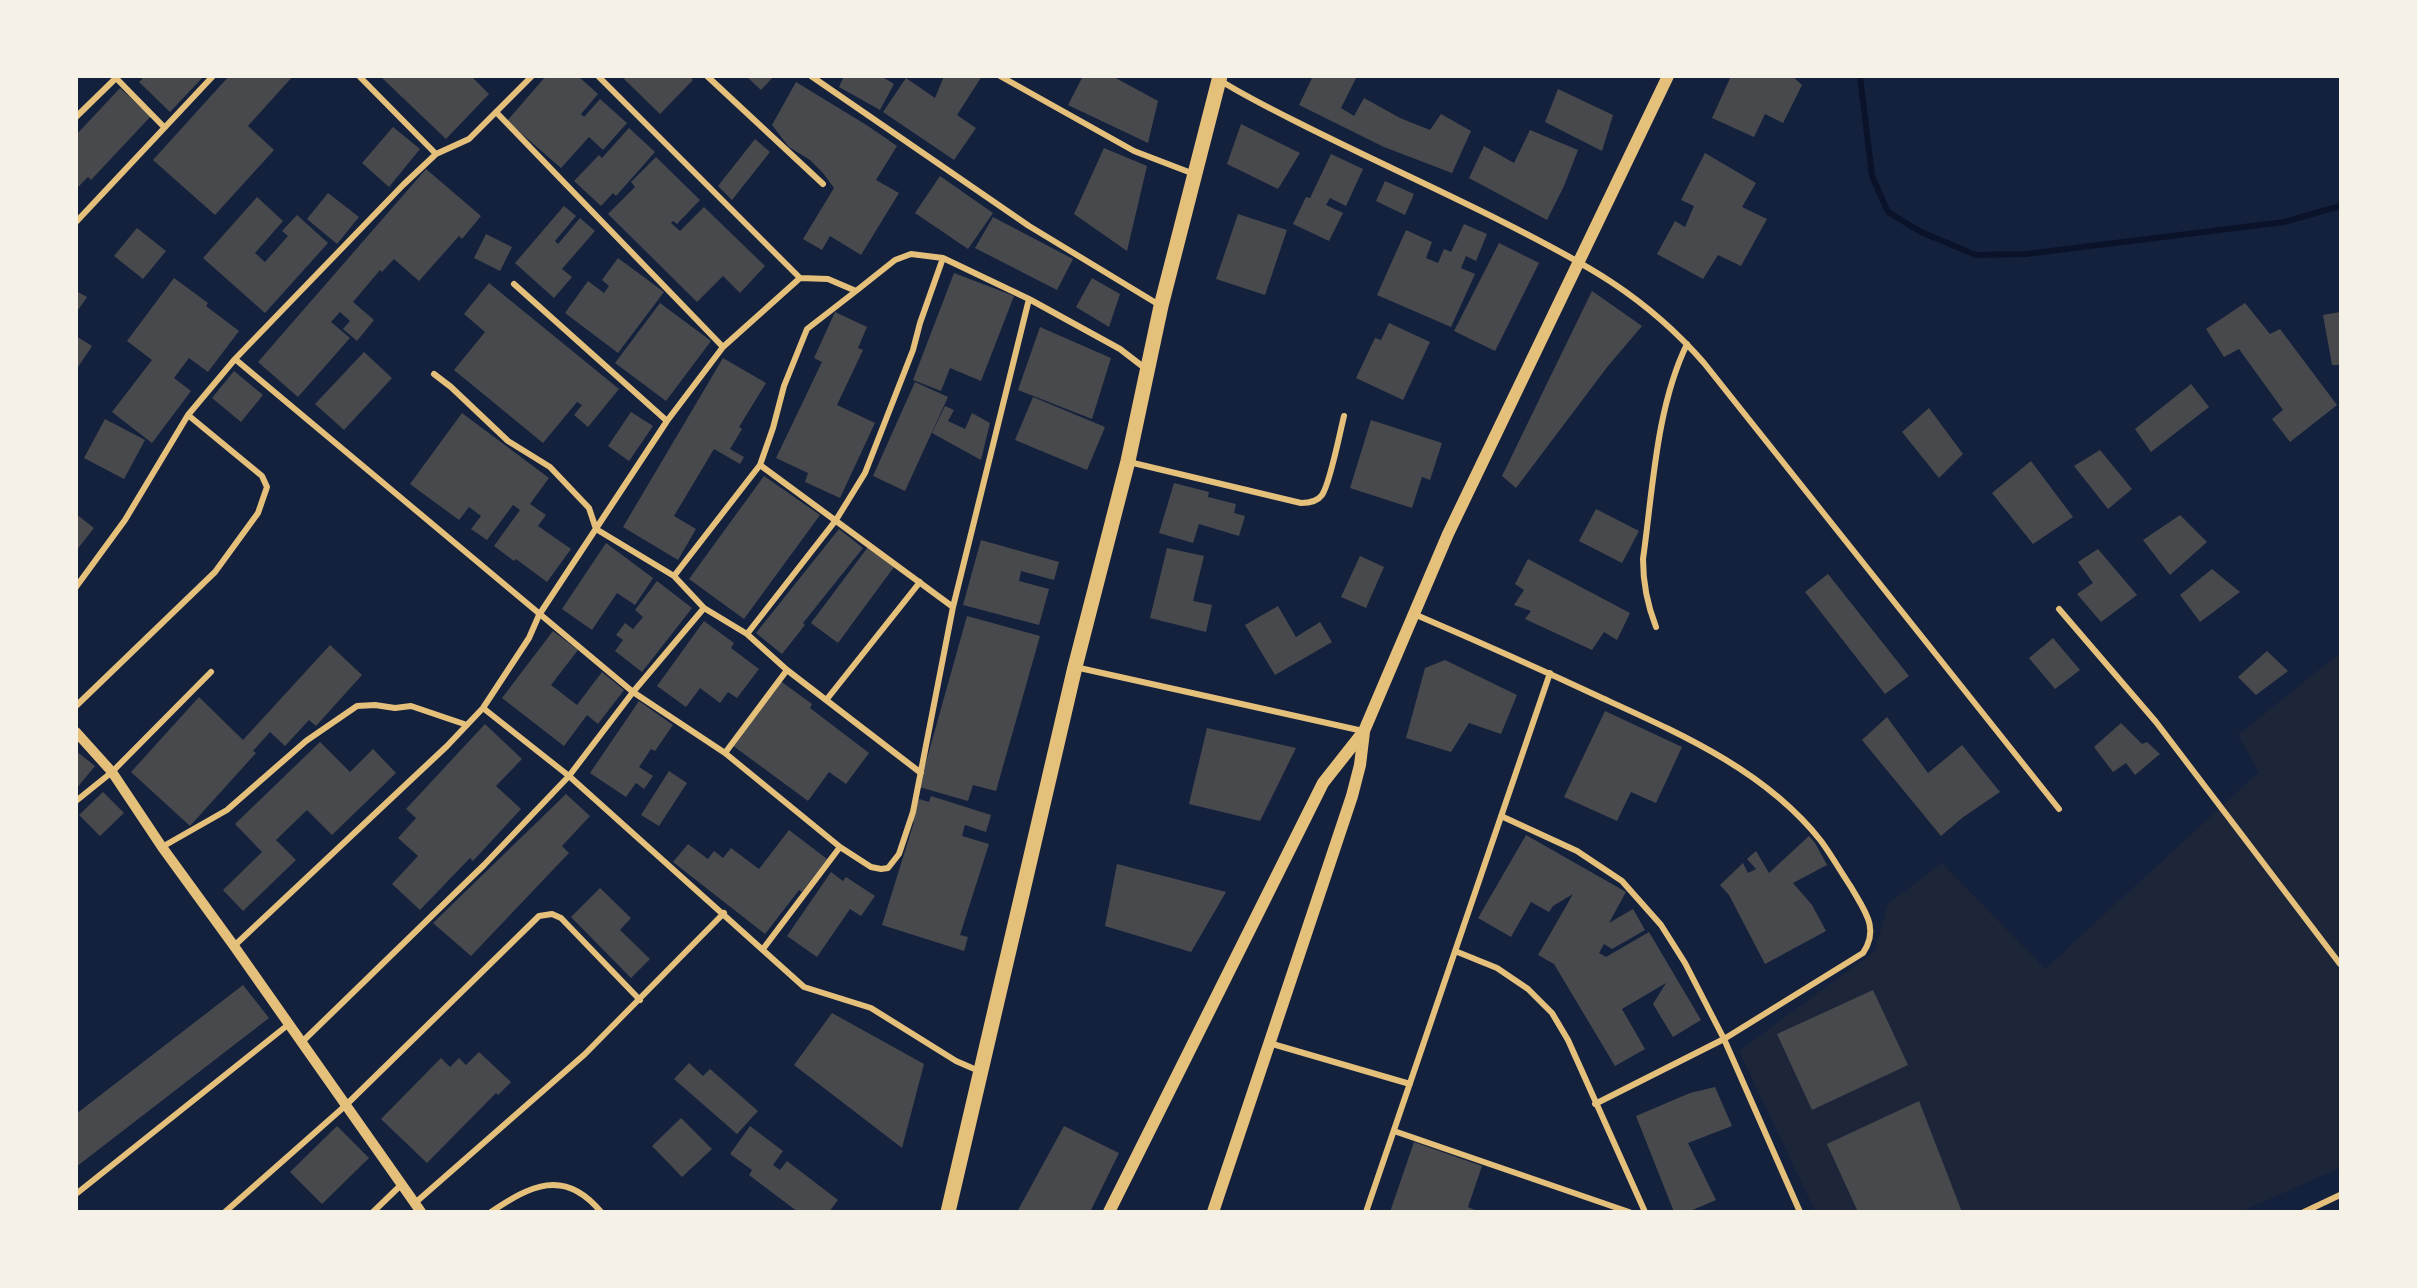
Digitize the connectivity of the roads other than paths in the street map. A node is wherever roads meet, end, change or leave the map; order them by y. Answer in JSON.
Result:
{"nodes":[{"id":1,"x":213,"y":76,"type":"edge"},
{"id":2,"x":359,"y":76,"type":"edge"},
{"id":3,"x":532,"y":76,"type":"edge"},
{"id":4,"x":598,"y":76,"type":"edge"},
{"id":5,"x":707,"y":76,"type":"edge"},
{"id":6,"x":720,"y":76,"type":"edge"},
{"id":7,"x":812,"y":76,"type":"edge"},
{"id":8,"x":1000,"y":76,"type":"edge"},
{"id":9,"x":1668,"y":76,"type":"edge"},
{"id":10,"x":116,"y":77,"type":"edge"},
{"id":11,"x":1220,"y":78,"type":"edge"},
{"id":12,"x":714,"y":82,"type":"junction"},
{"id":13,"x":496,"y":112,"type":"junction"},
{"id":14,"x":76,"y":117,"type":"edge"},
{"id":15,"x":164,"y":127,"type":"junction"},
{"id":16,"x":436,"y":154,"type":"junction"},
{"id":17,"x":1194,"y":174,"type":"junction"},
{"id":18,"x":823,"y":184,"type":"dead end"},
{"id":19,"x":76,"y":222,"type":"edge"},
{"id":20,"x":943,"y":258,"type":"junction"},
{"id":21,"x":1581,"y":261,"type":"junction"},
{"id":22,"x":800,"y":278,"type":"junction"},
{"id":23,"x":514,"y":284,"type":"dead end"},
{"id":24,"x":856,"y":291,"type":"junction"},
{"id":25,"x":1029,"y":299,"type":"junction"},
{"id":26,"x":1161,"y":306,"type":"junction"},
{"id":27,"x":1687,"y":344,"type":"junction"},
{"id":28,"x":723,"y":347,"type":"junction"},
{"id":29,"x":235,"y":359,"type":"junction"},
{"id":30,"x":1147,"y":370,"type":"junction"},
{"id":31,"x":434,"y":374,"type":"dead end"},
{"id":32,"x":188,"y":415,"type":"junction"},
{"id":33,"x":1344,"y":416,"type":"dead end"},
{"id":34,"x":667,"y":421,"type":"junction"},
{"id":35,"x":1128,"y":461,"type":"junction"},
{"id":36,"x":760,"y":465,"type":"junction"},
{"id":37,"x":836,"y":520,"type":"junction"},
{"id":38,"x":596,"y":529,"type":"junction"},
{"id":39,"x":674,"y":576,"type":"junction"},
{"id":40,"x":920,"y":582,"type":"junction"},
{"id":41,"x":76,"y":587,"type":"edge"},
{"id":42,"x":953,"y":607,"type":"junction"},
{"id":43,"x":704,"y":608,"type":"junction"},
{"id":44,"x":2059,"y":609,"type":"dead end"},
{"id":45,"x":1414,"y":614,"type":"junction"},
{"id":46,"x":539,"y":615,"type":"junction"},
{"id":47,"x":1656,"y":627,"type":"dead end"},
{"id":48,"x":747,"y":634,"type":"junction"},
{"id":49,"x":1075,"y":667,"type":"junction"},
{"id":50,"x":787,"y":670,"type":"junction"},
{"id":51,"x":211,"y":672,"type":"dead end"},
{"id":52,"x":1550,"y":674,"type":"junction"},
{"id":53,"x":633,"y":692,"type":"junction"},
{"id":54,"x":827,"y":699,"type":"junction"},
{"id":55,"x":76,"y":706,"type":"edge"},
{"id":56,"x":483,"y":708,"type":"junction"},
{"id":57,"x":466,"y":725,"type":"junction"},
{"id":58,"x":1364,"y":731,"type":"junction"},
{"id":59,"x":76,"y":732,"type":"edge"},
{"id":60,"x":724,"y":753,"type":"junction"},
{"id":61,"x":112,"y":772,"type":"junction"},
{"id":62,"x":921,"y":773,"type":"junction"},
{"id":63,"x":569,"y":776,"type":"junction"},
{"id":64,"x":76,"y":801,"type":"edge"},
{"id":65,"x":2059,"y":809,"type":"dead end"},
{"id":66,"x":1501,"y":816,"type":"junction"},
{"id":67,"x":162,"y":847,"type":"junction"},
{"id":68,"x":840,"y":847,"type":"junction"},
{"id":69,"x":724,"y":914,"type":"junction"},
{"id":70,"x":234,"y":946,"type":"junction"},
{"id":71,"x":764,"y":949,"type":"junction"},
{"id":72,"x":1455,"y":951,"type":"junction"},
{"id":73,"x":2340,"y":964,"type":"edge"},
{"id":74,"x":640,"y":1000,"type":"junction"},
{"id":75,"x":289,"y":1024,"type":"junction"},
{"id":76,"x":1724,"y":1039,"type":"junction"},
{"id":77,"x":302,"y":1042,"type":"junction"},
{"id":78,"x":1268,"y":1042,"type":"junction"},
{"id":79,"x":980,"y":1071,"type":"junction"},
{"id":80,"x":1410,"y":1084,"type":"junction"},
{"id":81,"x":1595,"y":1104,"type":"junction"},
{"id":82,"x":345,"y":1106,"type":"junction"},
{"id":83,"x":1394,"y":1131,"type":"junction"},
{"id":84,"x":401,"y":1185,"type":"junction"},
{"id":85,"x":76,"y":1194,"type":"edge"},
{"id":86,"x":2340,"y":1195,"type":"edge"},
{"id":87,"x":418,"y":1207,"type":"edge"},
{"id":88,"x":225,"y":1212,"type":"edge"},
{"id":89,"x":374,"y":1212,"type":"edge"},
{"id":90,"x":491,"y":1212,"type":"edge"},
{"id":91,"x":601,"y":1212,"type":"edge"},
{"id":92,"x":948,"y":1212,"type":"edge"},
{"id":93,"x":1109,"y":1212,"type":"edge"},
{"id":94,"x":1213,"y":1212,"type":"edge"},
{"id":95,"x":1366,"y":1212,"type":"edge"},
{"id":96,"x":1629,"y":1212,"type":"edge"},
{"id":97,"x":1645,"y":1212,"type":"edge"},
{"id":98,"x":1800,"y":1212,"type":"edge"},
{"id":99,"x":2304,"y":1212,"type":"edge"}],
"edges":[{"from":1,"to":15,"type":"street"},
{"from":2,"to":16,"type":"street"},
{"from":3,"to":13,"type":"street"},
{"from":4,"to":22,"type":"street"},
{"from":5,"to":12,"type":"street"},
{"from":6,"to":12,"type":"street"},
{"from":7,"to":26,"type":"street"},
{"from":8,"to":17,"type":"street"},
{"from":9,"to":21,"type":"main road"},
{"from":10,"to":14,"type":"street"},
{"from":10,"to":15,"type":"street"},
{"from":11,"to":17,"type":"main road"},
{"from":11,"to":21,"type":"street"},
{"from":12,"to":18,"type":"street"},
{"from":13,"to":16,"type":"street"},
{"from":13,"to":28,"type":"street"},
{"from":15,"to":19,"type":"street"},
{"from":16,"to":29,"type":"street"},
{"from":17,"to":26,"type":"main road"},
{"from":20,"to":24,"type":"street"},
{"from":20,"to":25,"type":"street"},
{"from":20,"to":37,"type":"street"},
{"from":21,"to":27,"type":"street"},
{"from":21,"to":45,"type":"main road"},
{"from":22,"to":24,"type":"street"},
{"from":22,"to":28,"type":"street"},
{"from":23,"to":34,"type":"street"},
{"from":24,"to":36,"type":"street"},
{"from":25,"to":30,"type":"street"},
{"from":25,"to":42,"type":"street"},
{"from":26,"to":30,"type":"main road"},
{"from":27,"to":47,"type":"street"},
{"from":27,"to":65,"type":"street"},
{"from":28,"to":34,"type":"street"},
{"from":29,"to":32,"type":"street"},
{"from":29,"to":46,"type":"street"},
{"from":30,"to":35,"type":"main road"},
{"from":31,"to":38,"type":"street"},
{"from":32,"to":41,"type":"street"},
{"from":32,"to":55,"type":"street"},
{"from":33,"to":35,"type":"street"},
{"from":34,"to":38,"type":"street"},
{"from":35,"to":49,"type":"main road"},
{"from":36,"to":37,"type":"street"},
{"from":36,"to":39,"type":"street"},
{"from":37,"to":40,"type":"street"},
{"from":37,"to":48,"type":"street"},
{"from":38,"to":39,"type":"street"},
{"from":38,"to":46,"type":"street"},
{"from":39,"to":43,"type":"street"},
{"from":40,"to":42,"type":"street"},
{"from":40,"to":54,"type":"street"},
{"from":42,"to":62,"type":"street"},
{"from":43,"to":48,"type":"street"},
{"from":43,"to":53,"type":"street"},
{"from":44,"to":73,"type":"street"},
{"from":45,"to":52,"type":"street"},
{"from":45,"to":58,"type":"main road"},
{"from":46,"to":53,"type":"street"},
{"from":46,"to":56,"type":"street"},
{"from":48,"to":50,"type":"street"},
{"from":49,"to":58,"type":"street"},
{"from":49,"to":79,"type":"main road"},
{"from":50,"to":54,"type":"street"},
{"from":50,"to":60,"type":"street"},
{"from":51,"to":61,"type":"street"},
{"from":52,"to":66,"type":"street"},
{"from":52,"to":76,"type":"street"},
{"from":53,"to":60,"type":"street"},
{"from":53,"to":63,"type":"street"},
{"from":54,"to":62,"type":"street"},
{"from":56,"to":57,"type":"street"},
{"from":56,"to":63,"type":"street"},
{"from":57,"to":67,"type":"street"},
{"from":57,"to":70,"type":"street"},
{"from":58,"to":78,"type":"main road"},
{"from":58,"to":93,"type":"main road"},
{"from":59,"to":61,"type":"street"},
{"from":60,"to":68,"type":"street"},
{"from":61,"to":64,"type":"street"},
{"from":61,"to":67,"type":"street"},
{"from":62,"to":68,"type":"street"},
{"from":63,"to":69,"type":"street"},
{"from":63,"to":77,"type":"street"},
{"from":66,"to":72,"type":"street"},
{"from":66,"to":76,"type":"street"},
{"from":67,"to":70,"type":"street"},
{"from":68,"to":71,"type":"street"},
{"from":69,"to":71,"type":"street"},
{"from":69,"to":74,"type":"street"},
{"from":70,"to":75,"type":"street"},
{"from":71,"to":79,"type":"street"},
{"from":72,"to":80,"type":"street"},
{"from":72,"to":81,"type":"street"},
{"from":74,"to":82,"type":"street"},
{"from":74,"to":87,"type":"street"},
{"from":75,"to":77,"type":"street"},
{"from":75,"to":85,"type":"street"},
{"from":76,"to":81,"type":"street"},
{"from":76,"to":98,"type":"street"},
{"from":77,"to":82,"type":"street"},
{"from":78,"to":80,"type":"street"},
{"from":78,"to":94,"type":"main road"},
{"from":79,"to":92,"type":"main road"},
{"from":80,"to":83,"type":"street"},
{"from":81,"to":97,"type":"street"},
{"from":82,"to":84,"type":"street"},
{"from":82,"to":88,"type":"street"},
{"from":83,"to":95,"type":"street"},
{"from":83,"to":96,"type":"street"},
{"from":84,"to":87,"type":"street"},
{"from":84,"to":89,"type":"street"},
{"from":86,"to":99,"type":"street"},
{"from":90,"to":91,"type":"street"}]}
